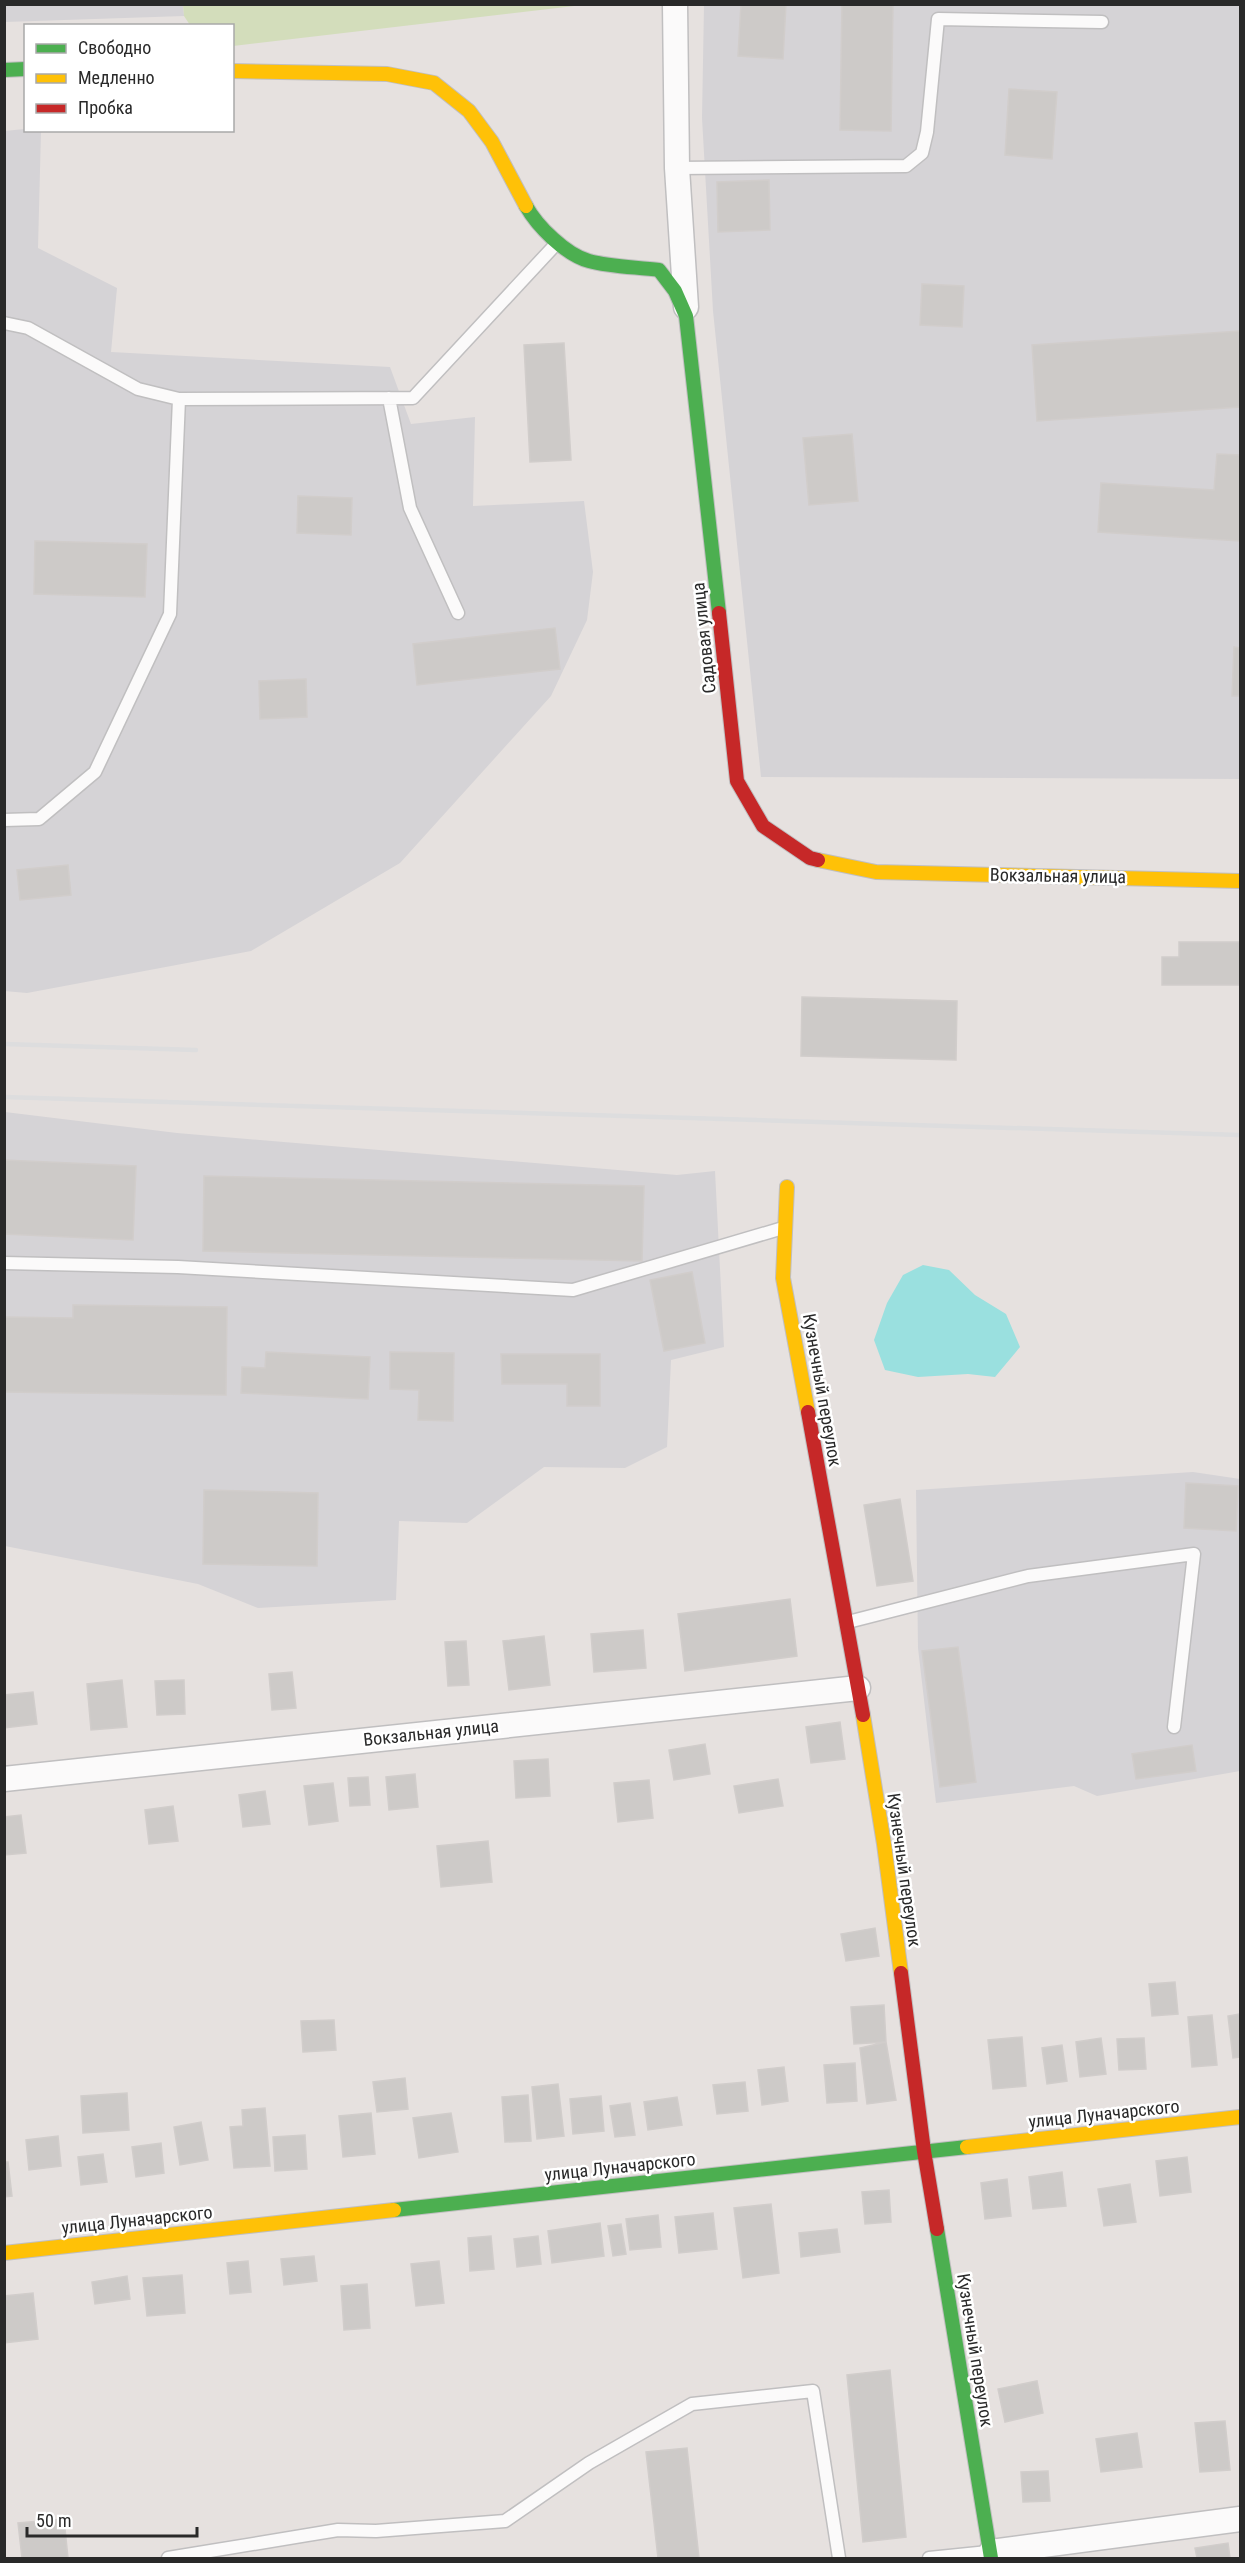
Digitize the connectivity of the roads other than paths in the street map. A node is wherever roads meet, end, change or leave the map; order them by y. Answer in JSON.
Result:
{"nodes":[{"id":1,"x":675,"y":4,"type":"edge"},
{"id":2,"x":1102,"y":22,"type":"dead end"},
{"id":3,"x":24,"y":69,"type":"edge"},
{"id":4,"x":4,"y":70,"type":"edge"},
{"id":5,"x":234,"y":71,"type":"edge"},
{"id":6,"x":677,"y":168,"type":"junction"},
{"id":7,"x":557,"y":243,"type":"junction"},
{"id":8,"x":686,"y":316,"type":"junction"},
{"id":9,"x":4,"y":323,"type":"edge"},
{"id":10,"x":389,"y":398,"type":"junction"},
{"id":11,"x":179,"y":399,"type":"junction"},
{"id":12,"x":459,"y":613,"type":"dead end"},
{"id":13,"x":4,"y":820,"type":"edge"},
{"id":14,"x":876,"y":872,"type":"joint"},
{"id":15,"x":1240,"y":881,"type":"edge"},
{"id":16,"x":787,"y":1187,"type":"dead end"},
{"id":17,"x":787,"y":1227,"type":"junction"},
{"id":18,"x":4,"y":1263,"type":"edge"},
{"id":19,"x":847,"y":1622,"type":"junction"},
{"id":20,"x":858,"y":1688,"type":"junction"},
{"id":21,"x":1174,"y":1726,"type":"dead end"},
{"id":22,"x":4,"y":1779,"type":"edge"},
{"id":23,"x":1240,"y":2117,"type":"edge"},
{"id":24,"x":924,"y":2151,"type":"junction"},
{"id":25,"x":4,"y":2253,"type":"edge"},
{"id":26,"x":1240,"y":2519,"type":"edge"},
{"id":27,"x":991,"y":2555,"type":"edge"},
{"id":28,"x":168,"y":2559,"type":"edge"},
{"id":29,"x":839,"y":2559,"type":"edge"},
{"id":30,"x":929,"y":2559,"type":"edge"}],
"edges":[{"from":1,"to":6,"type":"street"},
{"from":2,"to":6,"type":"lane"},
{"from":3,"to":4,"type":"street"},
{"from":5,"to":7,"type":"street"},
{"from":6,"to":8,"type":"street"},
{"from":7,"to":8,"type":"street","name":"Садовая улица"},
{"from":7,"to":10,"type":"lane"},
{"from":8,"to":14,"type":"street","name":"Садовая улица"},
{"from":9,"to":11,"type":"lane"},
{"from":10,"to":11,"type":"lane"},
{"from":10,"to":12,"type":"lane"},
{"from":11,"to":13,"type":"lane"},
{"from":14,"to":15,"type":"street","name":"Вокзальная улица"},
{"from":16,"to":17,"type":"street","name":"Кузнечный переулок"},
{"from":17,"to":18,"type":"lane"},
{"from":17,"to":19,"type":"street","name":"Кузнечный переулок"},
{"from":19,"to":20,"type":"street","name":"Кузнечный переулок"},
{"from":19,"to":21,"type":"lane"},
{"from":20,"to":22,"type":"street","name":"Вокзальная улица"},
{"from":20,"to":24,"type":"street","name":"Кузнечный переулок"},
{"from":23,"to":24,"type":"street","name":"улица Луначарского"},
{"from":24,"to":25,"type":"street","name":"улица Луначарского"},
{"from":24,"to":27,"type":"street","name":"Кузнечный переулок"},
{"from":26,"to":27,"type":"street"},
{"from":27,"to":30,"type":"lane"},
{"from":28,"to":29,"type":"lane"}]}
